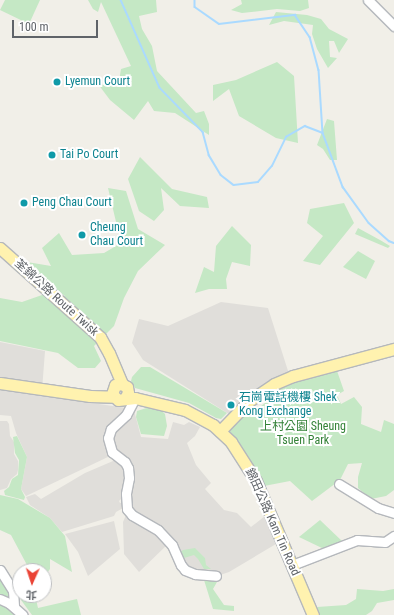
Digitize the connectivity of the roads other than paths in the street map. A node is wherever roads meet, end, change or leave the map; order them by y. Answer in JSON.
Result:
{"nodes":[{"id":1,"x":368,"y":0,"type":"edge"},
{"id":2,"x":394,"y":26,"type":"edge"},
{"id":3,"x":0,"y":248,"type":"edge"},
{"id":4,"x":394,"y":349,"type":"edge"},
{"id":5,"x":0,"y":383,"type":"edge"},
{"id":6,"x":119,"y":391,"type":"junction"},
{"id":7,"x":220,"y":431,"type":"junction"},
{"id":8,"x":339,"y":484,"type":"dead end"},
{"id":9,"x":394,"y":513,"type":"edge"},
{"id":10,"x":394,"y":536,"type":"edge"},
{"id":11,"x":292,"y":565,"type":"junction"},
{"id":12,"x":0,"y":570,"type":"edge"},
{"id":13,"x":216,"y":576,"type":"dead end"},
{"id":14,"x":0,"y":599,"type":"edge"},
{"id":15,"x":14,"y":608,"type":"junction"},
{"id":16,"x":23,"y":615,"type":"edge"},
{"id":17,"x":313,"y":615,"type":"edge"}],
"edges":[{"from":1,"to":2,"type":"street"},
{"from":3,"to":6,"type":"main road","name":"荃錦公路 Route Twisk"},
{"from":4,"to":7,"type":"main road"},
{"from":5,"to":6,"type":"main road","name":"錦田公路 Kam Tin Road"},
{"from":6,"to":7,"type":"main road","name":"錦田公路 Kam Tin Road"},
{"from":6,"to":13,"type":"street"},
{"from":7,"to":11,"type":"main road","name":"錦田公路 Kam Tin Road"},
{"from":8,"to":9,"type":"street"},
{"from":10,"to":11,"type":"street"},
{"from":11,"to":17,"type":"main road","name":"錦田公路 Kam Tin Road"},
{"from":12,"to":15,"type":"street"},
{"from":14,"to":15,"type":"street"},
{"from":15,"to":16,"type":"street"}]}
